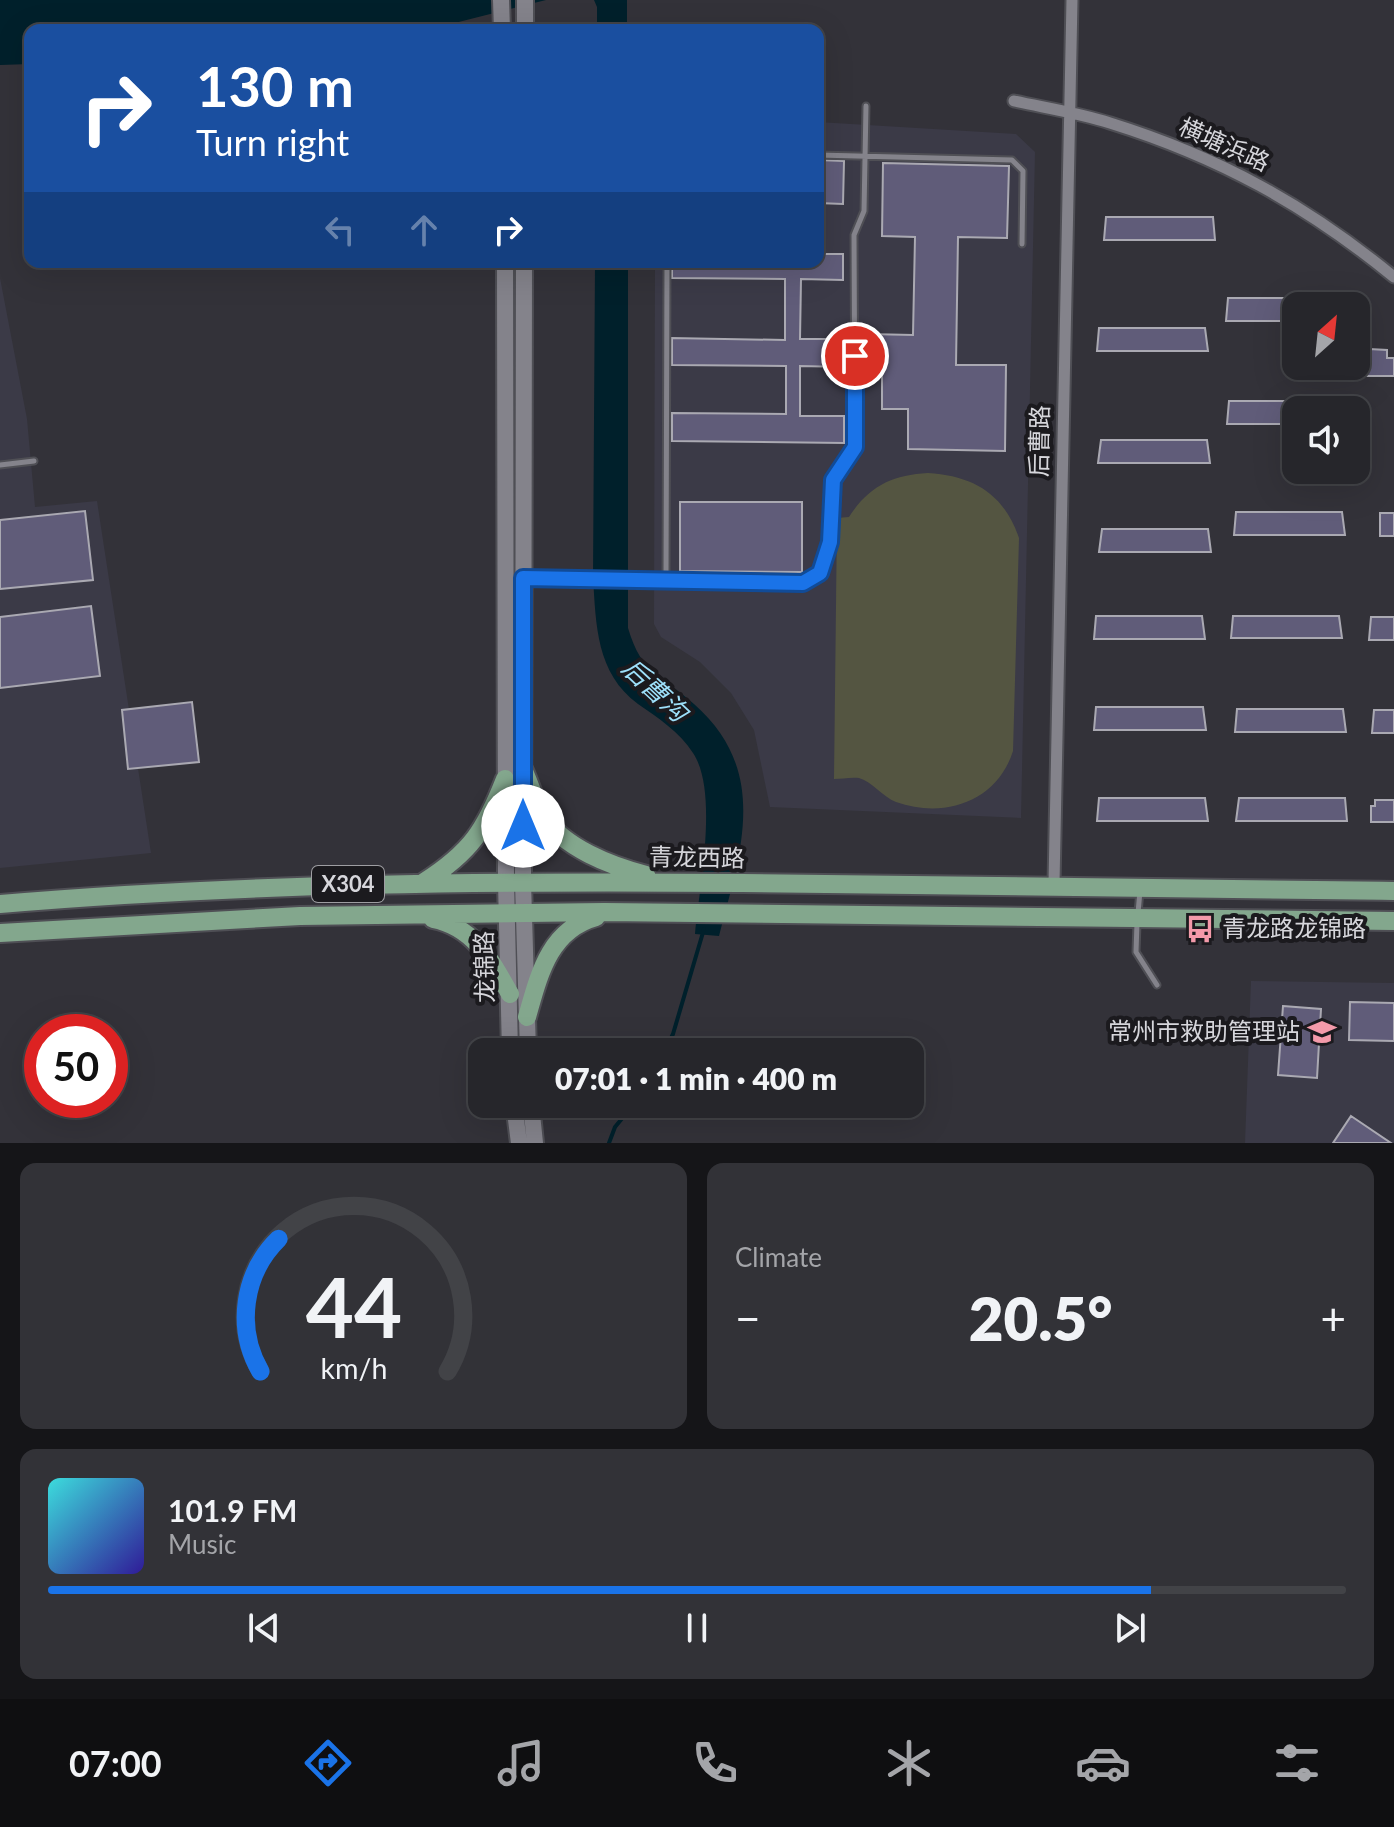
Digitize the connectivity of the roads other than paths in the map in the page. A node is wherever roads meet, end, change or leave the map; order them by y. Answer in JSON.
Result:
{"nodes":[{"id":1,"x":501,"y":0,"type":"edge"},
{"id":2,"x":525,"y":0,"type":"edge"},
{"id":3,"x":1072,"y":0,"type":"edge"},
{"id":4,"x":502,"y":24,"type":"edge"},
{"id":5,"x":525,"y":24,"type":"edge"},
{"id":6,"x":1014,"y":101,"type":"dead end"},
{"id":7,"x":866,"y":106,"type":"dead end"},
{"id":8,"x":1068,"y":114,"type":"junction"},
{"id":9,"x":824,"y":155,"type":"edge"},
{"id":10,"x":865,"y":156,"type":"junction"},
{"id":11,"x":1022,"y":244,"type":"dead end"},
{"id":12,"x":505,"y":268,"type":"edge"},
{"id":13,"x":524,"y":268,"type":"edge"},
{"id":14,"x":667,"y":268,"type":"edge"},
{"id":15,"x":1394,"y":277,"type":"edge"},
{"id":16,"x":34,"y":461,"type":"dead end"},
{"id":17,"x":0,"y":465,"type":"edge"},
{"id":18,"x":523,"y":578,"type":"junction"},
{"id":19,"x":666,"y":580,"type":"junction"},
{"id":20,"x":523,"y":769,"type":"junction"},
{"id":21,"x":505,"y":779,"type":"junction"},
{"id":22,"x":668,"y":881,"type":"junction"},
{"id":23,"x":424,"y":882,"type":"junction"},
{"id":24,"x":514,"y":882,"type":"junction"},
{"id":25,"x":1054,"y":883,"type":"junction"},
{"id":26,"x":1141,"y":886,"type":"junction"},
{"id":27,"x":1394,"y":891,"type":"edge"},
{"id":28,"x":0,"y":904,"type":"edge"},
{"id":29,"x":615,"y":912,"type":"junction"},
{"id":30,"x":516,"y":913,"type":"junction"},
{"id":31,"x":407,"y":914,"type":"junction"},
{"id":32,"x":1137,"y":918,"type":"junction"},
{"id":33,"x":1394,"y":921,"type":"edge"},
{"id":34,"x":0,"y":933,"type":"edge"},
{"id":35,"x":1157,"y":985,"type":"dead end"},
{"id":36,"x":510,"y":994,"type":"junction"},
{"id":37,"x":527,"y":1017,"type":"junction"},
{"id":38,"x":510,"y":1038,"type":"edge"},
{"id":39,"x":528,"y":1038,"type":"edge"},
{"id":40,"x":516,"y":1118,"type":"edge"},
{"id":41,"x":532,"y":1118,"type":"edge"},
{"id":42,"x":519,"y":1143,"type":"edge"},
{"id":43,"x":535,"y":1143,"type":"edge"}],
"edges":[{"from":1,"to":4,"type":"main road"},
{"from":2,"to":5,"type":"main road"},
{"from":3,"to":8,"type":"street","name":"后曹路"},
{"from":6,"to":8,"type":"street","name":"横塘浜路"},
{"from":7,"to":10,"type":"lane"},
{"from":8,"to":15,"type":"street","name":"横塘浜路"},
{"from":8,"to":25,"type":"street","name":"后曹路"},
{"from":9,"to":10,"type":"lane"},
{"from":10,"to":11,"type":"lane"},
{"from":10,"to":19,"type":"lane"},
{"from":12,"to":21,"type":"main road"},
{"from":13,"to":18,"type":"main road"},
{"from":14,"to":19,"type":"lane"},
{"from":16,"to":17,"type":"lane"},
{"from":18,"to":19,"type":"lane"},
{"from":18,"to":20,"type":"main road"},
{"from":20,"to":22,"type":"main road"},
{"from":20,"to":24,"type":"main road"},
{"from":21,"to":23,"type":"main road"},
{"from":21,"to":24,"type":"main road"},
{"from":22,"to":24,"type":"main road","name":"青龙西路","number":"X304"},
{"from":22,"to":25,"type":"main road","name":"青龙西路","number":"X304"},
{"from":23,"to":24,"type":"main road","name":"青龙西路","number":"X304"},
{"from":23,"to":28,"type":"main road","name":"青龙西路","number":"X304"},
{"from":24,"to":30,"type":"main road","name":"龙锦路"},
{"from":25,"to":26,"type":"main road","name":"青龙西路"},
{"from":26,"to":27,"type":"main road","name":"青龙西路"},
{"from":26,"to":32,"type":"lane"},
{"from":29,"to":30,"type":"main road"},
{"from":29,"to":32,"type":"main road"},
{"from":29,"to":37,"type":"main road"},
{"from":30,"to":31,"type":"main road"},
{"from":30,"to":36,"type":"main road","name":"龙锦路"},
{"from":30,"to":37,"type":"main road","name":"龙锦路"},
{"from":31,"to":34,"type":"main road"},
{"from":31,"to":36,"type":"main road"},
{"from":32,"to":33,"type":"main road"},
{"from":32,"to":35,"type":"lane"},
{"from":36,"to":38,"type":"main road","name":"龙锦路"},
{"from":37,"to":39,"type":"main road","name":"龙锦路"},
{"from":40,"to":42,"type":"main road"},
{"from":41,"to":43,"type":"main road"}]}
